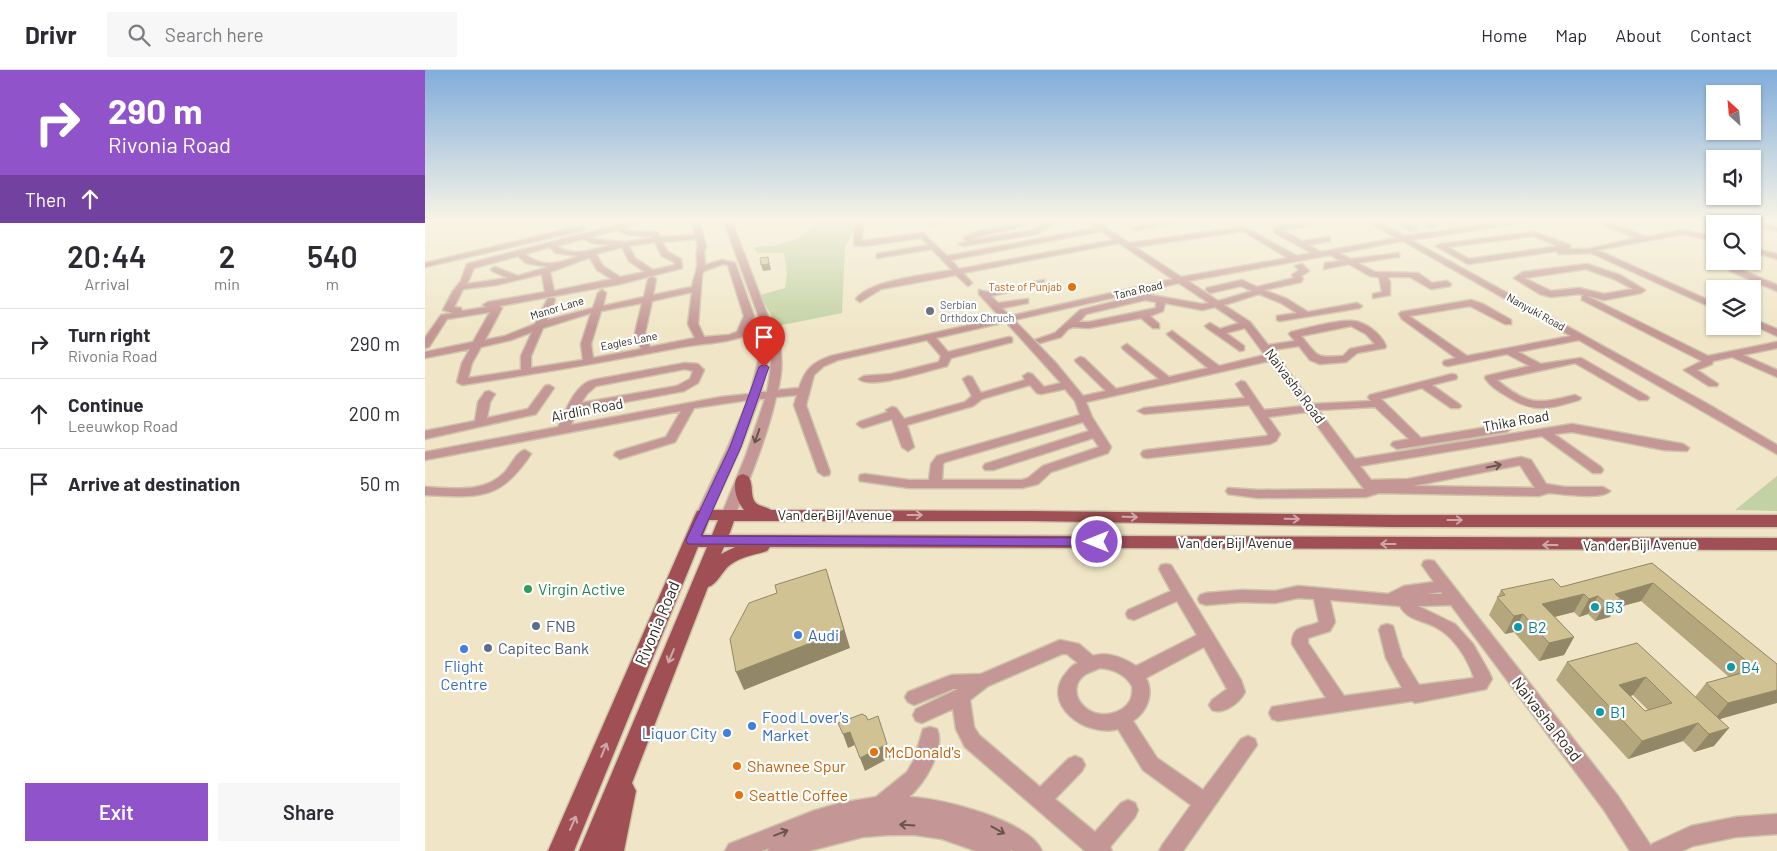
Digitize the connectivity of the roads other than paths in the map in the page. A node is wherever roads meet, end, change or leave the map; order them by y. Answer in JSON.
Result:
{"nodes":[{"id":1,"x":468,"y":255,"type":"edge"},
{"id":2,"x":506,"y":255,"type":"edge"},
{"id":3,"x":522,"y":255,"type":"edge"},
{"id":4,"x":585,"y":255,"type":"edge"},
{"id":5,"x":592,"y":255,"type":"edge"},
{"id":6,"x":630,"y":255,"type":"edge"},
{"id":7,"x":668,"y":255,"type":"edge"},
{"id":8,"x":702,"y":255,"type":"edge"},
{"id":9,"x":730,"y":255,"type":"edge"},
{"id":10,"x":742,"y":255,"type":"edge"},
{"id":11,"x":882,"y":255,"type":"edge"},
{"id":12,"x":943,"y":255,"type":"edge"},
{"id":13,"x":960,"y":255,"type":"edge"},
{"id":14,"x":1044,"y":255,"type":"edge"},
{"id":15,"x":1142,"y":255,"type":"edge"},
{"id":16,"x":1286,"y":255,"type":"edge"},
{"id":17,"x":1315,"y":255,"type":"edge"},
{"id":18,"x":1338,"y":255,"type":"edge"},
{"id":19,"x":1393,"y":255,"type":"edge"},
{"id":20,"x":1433,"y":255,"type":"edge"},
{"id":21,"x":1457,"y":255,"type":"edge"},
{"id":22,"x":1513,"y":255,"type":"edge"},
{"id":23,"x":1602,"y":255,"type":"edge"},
{"id":24,"x":879,"y":256,"type":"dead end"},
{"id":25,"x":946,"y":258,"type":"junction"},
{"id":26,"x":425,"y":261,"type":"edge"},
{"id":27,"x":705,"y":261,"type":"junction"},
{"id":28,"x":438,"y":262,"type":"junction"},
{"id":29,"x":1296,"y":262,"type":"junction"},
{"id":30,"x":1350,"y":262,"type":"junction"},
{"id":31,"x":425,"y":265,"type":"edge"},
{"id":32,"x":558,"y":267,"type":"junction"},
{"id":33,"x":1327,"y":268,"type":"dead end"},
{"id":34,"x":495,"y":270,"type":"dead end"},
{"id":35,"x":1735,"y":270,"type":"edge"},
{"id":36,"x":545,"y":271,"type":"junction"},
{"id":37,"x":957,"y":272,"type":"junction"},
{"id":38,"x":1641,"y":273,"type":"junction"},
{"id":39,"x":653,"y":276,"type":"junction"},
{"id":40,"x":1383,"y":276,"type":"junction"},
{"id":41,"x":1617,"y":277,"type":"junction"},
{"id":42,"x":516,"y":278,"type":"junction"},
{"id":43,"x":620,"y":280,"type":"junction"},
{"id":44,"x":1180,"y":280,"type":"junction"},
{"id":45,"x":1041,"y":282,"type":"dead end"},
{"id":46,"x":968,"y":283,"type":"dead end"},
{"id":47,"x":1447,"y":284,"type":"dead end"},
{"id":48,"x":460,"y":287,"type":"junction"},
{"id":49,"x":1777,"y":288,"type":"edge"},
{"id":50,"x":696,"y":289,"type":"junction"},
{"id":51,"x":1210,"y":290,"type":"dead end"},
{"id":52,"x":1258,"y":291,"type":"junction"},
{"id":53,"x":602,"y":292,"type":"dead end"},
{"id":54,"x":1377,"y":296,"type":"dead end"},
{"id":55,"x":490,"y":297,"type":"junction"},
{"id":56,"x":551,"y":297,"type":"junction"},
{"id":57,"x":1582,"y":297,"type":"dead end"},
{"id":58,"x":649,"y":298,"type":"junction"},
{"id":59,"x":860,"y":300,"type":"dead end"},
{"id":60,"x":1161,"y":301,"type":"junction"},
{"id":61,"x":1025,"y":302,"type":"dead end"},
{"id":62,"x":1706,"y":302,"type":"edge"},
{"id":63,"x":1215,"y":305,"type":"junction"},
{"id":64,"x":996,"y":306,"type":"junction"},
{"id":65,"x":1357,"y":306,"type":"dead end"},
{"id":66,"x":597,"y":310,"type":"junction"},
{"id":67,"x":1305,"y":314,"type":"junction"},
{"id":68,"x":1143,"y":315,"type":"junction"},
{"id":69,"x":1008,"y":318,"type":"junction"},
{"id":70,"x":1280,"y":318,"type":"dead end"},
{"id":71,"x":1507,"y":322,"type":"dead end"},
{"id":72,"x":1072,"y":324,"type":"junction"},
{"id":73,"x":1247,"y":324,"type":"junction"},
{"id":74,"x":540,"y":325,"type":"junction"},
{"id":75,"x":1156,"y":326,"type":"dead end"},
{"id":76,"x":1761,"y":326,"type":"edge"},
{"id":77,"x":767,"y":327,"type":"junction"},
{"id":78,"x":1777,"y":333,"type":"edge"},
{"id":79,"x":1172,"y":334,"type":"dead end"},
{"id":80,"x":930,"y":337,"type":"junction"},
{"id":81,"x":1581,"y":337,"type":"junction"},
{"id":82,"x":701,"y":340,"type":"junction"},
{"id":83,"x":1009,"y":340,"type":"dead end"},
{"id":84,"x":1040,"y":340,"type":"dead end"},
{"id":85,"x":1301,"y":344,"type":"junction"},
{"id":86,"x":478,"y":345,"type":"junction"},
{"id":87,"x":1777,"y":345,"type":"edge"},
{"id":88,"x":1127,"y":347,"type":"dead end"},
{"id":89,"x":1240,"y":348,"type":"dead end"},
{"id":90,"x":646,"y":350,"type":"junction"},
{"id":91,"x":1513,"y":350,"type":"junction"},
{"id":92,"x":425,"y":352,"type":"edge"},
{"id":93,"x":1269,"y":352,"type":"junction"},
{"id":94,"x":1733,"y":354,"type":"junction"},
{"id":95,"x":945,"y":356,"type":"junction"},
{"id":96,"x":1464,"y":359,"type":"junction"},
{"id":97,"x":1707,"y":359,"type":"junction"},
{"id":98,"x":1080,"y":360,"type":"dead end"},
{"id":99,"x":588,"y":362,"type":"junction"},
{"id":100,"x":1448,"y":363,"type":"dead end"},
{"id":101,"x":1542,"y":367,"type":"junction"},
{"id":102,"x":1216,"y":369,"type":"junction"},
{"id":103,"x":526,"y":373,"type":"junction"},
{"id":104,"x":1777,"y":374,"type":"edge"},
{"id":105,"x":1452,"y":377,"type":"dead end"},
{"id":106,"x":864,"y":379,"type":"dead end"},
{"id":107,"x":968,"y":379,"type":"dead end"},
{"id":108,"x":1166,"y":380,"type":"junction"},
{"id":109,"x":1241,"y":384,"type":"dead end"},
{"id":110,"x":1423,"y":384,"type":"junction"},
{"id":111,"x":1713,"y":384,"type":"dead end"},
{"id":112,"x":1068,"y":386,"type":"junction"},
{"id":113,"x":549,"y":388,"type":"dead end"},
{"id":114,"x":803,"y":391,"type":"junction"},
{"id":115,"x":1113,"y":392,"type":"junction"},
{"id":116,"x":489,"y":394,"type":"dead end"},
{"id":117,"x":772,"y":394,"type":"junction"},
{"id":118,"x":755,"y":396,"type":"junction"},
{"id":119,"x":978,"y":397,"type":"junction"},
{"id":120,"x":1575,"y":398,"type":"dead end"},
{"id":121,"x":1643,"y":398,"type":"dead end"},
{"id":122,"x":1080,"y":400,"type":"junction"},
{"id":123,"x":1252,"y":401,"type":"junction"},
{"id":124,"x":1379,"y":404,"type":"junction"},
{"id":125,"x":1703,"y":405,"type":"junction"},
{"id":126,"x":690,"y":406,"type":"junction"},
{"id":127,"x":1455,"y":406,"type":"dead end"},
{"id":128,"x":574,"y":408,"type":"junction"},
{"id":129,"x":1311,"y":408,"type":"junction"},
{"id":130,"x":1144,"y":411,"type":"dead end"},
{"id":131,"x":1261,"y":414,"type":"junction"},
{"id":132,"x":896,"y":416,"type":"junction"},
{"id":133,"x":1086,"y":417,"type":"junction"},
{"id":134,"x":502,"y":420,"type":"junction"},
{"id":135,"x":480,"y":424,"type":"junction"},
{"id":136,"x":863,"y":424,"type":"dead end"},
{"id":137,"x":1505,"y":428,"type":"dead end"},
{"id":138,"x":563,"y":430,"type":"junction"},
{"id":139,"x":1543,"y":432,"type":"junction"},
{"id":140,"x":1096,"y":433,"type":"junction"},
{"id":141,"x":425,"y":435,"type":"edge"},
{"id":142,"x":504,"y":441,"type":"junction"},
{"id":143,"x":1418,"y":441,"type":"junction"},
{"id":144,"x":1777,"y":443,"type":"edge"},
{"id":145,"x":490,"y":444,"type":"junction"},
{"id":146,"x":1397,"y":445,"type":"dead end"},
{"id":147,"x":908,"y":447,"type":"dead end"},
{"id":148,"x":1683,"y":448,"type":"dead end"},
{"id":149,"x":1777,"y":450,"type":"edge"},
{"id":150,"x":525,"y":454,"type":"dead end"},
{"id":151,"x":1147,"y":454,"type":"dead end"},
{"id":152,"x":620,"y":455,"type":"dead end"},
{"id":153,"x":425,"y":456,"type":"edge"},
{"id":154,"x":1353,"y":463,"type":"junction"},
{"id":155,"x":989,"y":467,"type":"dead end"},
{"id":156,"x":1597,"y":470,"type":"dead end"},
{"id":157,"x":825,"y":472,"type":"dead end"},
{"id":158,"x":743,"y":478,"type":"junction"},
{"id":159,"x":865,"y":478,"type":"dead end"},
{"id":160,"x":1429,"y":478,"type":"junction"},
{"id":161,"x":934,"y":485,"type":"junction"},
{"id":162,"x":1370,"y":486,"type":"junction"},
{"id":163,"x":1543,"y":488,"type":"junction"},
{"id":164,"x":1233,"y":491,"type":"dead end"},
{"id":165,"x":1437,"y":491,"type":"junction"},
{"id":166,"x":1603,"y":491,"type":"dead end"},
{"id":167,"x":425,"y":492,"type":"edge"},
{"id":168,"x":779,"y":514,"type":"junction"},
{"id":169,"x":703,"y":515,"type":"junction"},
{"id":170,"x":728,"y":516,"type":"junction"},
{"id":171,"x":1777,"y":519,"type":"edge"},
{"id":172,"x":692,"y":540,"type":"junction"},
{"id":173,"x":717,"y":540,"type":"junction"},
{"id":174,"x":857,"y":542,"type":"junction"},
{"id":175,"x":1777,"y":544,"type":"edge"},
{"id":176,"x":1429,"y":564,"type":"dead end"},
{"id":177,"x":1166,"y":569,"type":"dead end"},
{"id":178,"x":1449,"y":591,"type":"junction"},
{"id":179,"x":1181,"y":593,"type":"junction"},
{"id":180,"x":1321,"y":593,"type":"junction"},
{"id":181,"x":1206,"y":598,"type":"dead end"},
{"id":182,"x":1398,"y":600,"type":"junction"},
{"id":183,"x":691,"y":611,"type":"junction"},
{"id":184,"x":1134,"y":614,"type":"dead end"},
{"id":185,"x":1387,"y":630,"type":"dead end"},
{"id":186,"x":1207,"y":637,"type":"junction"},
{"id":187,"x":1089,"y":664,"type":"junction"},
{"id":188,"x":1135,"y":675,"type":"junction"},
{"id":189,"x":982,"y":680,"type":"junction"},
{"id":190,"x":1415,"y":695,"type":"junction"},
{"id":191,"x":914,"y":697,"type":"dead end"},
{"id":192,"x":961,"y":697,"type":"junction"},
{"id":193,"x":1218,"y":705,"type":"dead end"},
{"id":194,"x":1340,"y":705,"type":"junction"},
{"id":195,"x":1278,"y":713,"type":"dead end"},
{"id":196,"x":922,"y":715,"type":"dead end"},
{"id":197,"x":1122,"y":719,"type":"junction"},
{"id":198,"x":930,"y":735,"type":"dead end"},
{"id":199,"x":636,"y":738,"type":"junction"},
{"id":200,"x":1248,"y":745,"type":"dead end"},
{"id":201,"x":1075,"y":765,"type":"dead end"},
{"id":202,"x":1041,"y":800,"type":"junction"},
{"id":203,"x":1205,"y":803,"type":"junction"},
{"id":204,"x":879,"y":807,"type":"junction"},
{"id":205,"x":1128,"y":810,"type":"dead end"},
{"id":206,"x":1777,"y":824,"type":"edge"},
{"id":207,"x":1099,"y":849,"type":"edge"},
{"id":208,"x":561,"y":851,"type":"edge"},
{"id":209,"x":592,"y":851,"type":"edge"},
{"id":210,"x":611,"y":851,"type":"edge"},
{"id":211,"x":736,"y":851,"type":"edge"},
{"id":212,"x":778,"y":851,"type":"edge"},
{"id":213,"x":1001,"y":851,"type":"edge"},
{"id":214,"x":1031,"y":851,"type":"edge"},
{"id":215,"x":1170,"y":851,"type":"edge"},
{"id":216,"x":1642,"y":851,"type":"edge"},
{"id":217,"x":1659,"y":851,"type":"edge"}],
"edges":[{"from":1,"to":28,"type":"street"},
{"from":2,"to":48,"type":"street"},
{"from":3,"to":32,"type":"street"},
{"from":4,"to":32,"type":"street"},
{"from":5,"to":43,"type":"street"},
{"from":6,"to":39,"type":"street"},
{"from":7,"to":39,"type":"street"},
{"from":8,"to":27,"type":"street"},
{"from":9,"to":27,"type":"street"},
{"from":10,"to":77,"type":"street","name":"Rivonia Road"},
{"from":11,"to":24,"type":"street"},
{"from":12,"to":25,"type":"street"},
{"from":13,"to":25,"type":"street"},
{"from":14,"to":37,"type":"street"},
{"from":15,"to":44,"type":"street","name":"Naivasha Road"},
{"from":16,"to":29,"type":"street"},
{"from":17,"to":29,"type":"street","name":"Tana Road"},
{"from":18,"to":30,"type":"street"},
{"from":19,"to":30,"type":"street"},
{"from":20,"to":81,"type":"street","name":"Nanyuki Road"},
{"from":21,"to":22,"type":"street"},
{"from":23,"to":38,"type":"street"},
{"from":25,"to":37,"type":"street"},
{"from":26,"to":28,"type":"street"},
{"from":27,"to":50,"type":"street"},
{"from":27,"to":82,"type":"street","name":"Eagles Lane"},
{"from":28,"to":31,"type":"street"},
{"from":29,"to":44,"type":"street","name":"Tana Road"},
{"from":29,"to":52,"type":"street"},
{"from":30,"to":33,"type":"street"},
{"from":30,"to":40,"type":"street"},
{"from":32,"to":36,"type":"street"},
{"from":34,"to":42,"type":"street"},
{"from":35,"to":49,"type":"street"},
{"from":36,"to":42,"type":"street"},
{"from":36,"to":56,"type":"street"},
{"from":37,"to":46,"type":"street"},
{"from":37,"to":59,"type":"street"},
{"from":38,"to":41,"type":"street"},
{"from":38,"to":62,"type":"street"},
{"from":39,"to":43,"type":"street"},
{"from":39,"to":58,"type":"street"},
{"from":40,"to":47,"type":"street"},
{"from":40,"to":54,"type":"street"},
{"from":41,"to":41,"type":"street"},
{"from":42,"to":55,"type":"street"},
{"from":43,"to":56,"type":"street"},
{"from":44,"to":63,"type":"street","name":"Naivasha Road"},
{"from":44,"to":69,"type":"street","name":"Tana Road"},
{"from":45,"to":64,"type":"street"},
{"from":48,"to":55,"type":"street"},
{"from":48,"to":55,"type":"street"},
{"from":50,"to":58,"type":"street","name":"Manor Lane"},
{"from":50,"to":82,"type":"street"},
{"from":51,"to":52,"type":"street"},
{"from":52,"to":63,"type":"street"},
{"from":52,"to":67,"type":"street"},
{"from":53,"to":66,"type":"street"},
{"from":55,"to":56,"type":"street"},
{"from":55,"to":86,"type":"street"},
{"from":55,"to":92,"type":"street"},
{"from":56,"to":74,"type":"street"},
{"from":57,"to":97,"type":"street"},
{"from":58,"to":66,"type":"street","name":"Manor Lane"},
{"from":58,"to":90,"type":"street"},
{"from":60,"to":63,"type":"street"},
{"from":60,"to":68,"type":"street"},
{"from":60,"to":72,"type":"street"},
{"from":61,"to":64,"type":"street"},
{"from":63,"to":73,"type":"street","name":"Naivasha Road"},
{"from":64,"to":69,"type":"street"},
{"from":65,"to":67,"type":"street"},
{"from":66,"to":74,"type":"street","name":"Manor Lane"},
{"from":66,"to":99,"type":"street"},
{"from":67,"to":70,"type":"street"},
{"from":68,"to":72,"type":"street"},
{"from":68,"to":75,"type":"street"},
{"from":69,"to":80,"type":"street","name":"Tana Road"},
{"from":69,"to":112,"type":"street"},
{"from":71,"to":96,"type":"street"},
{"from":72,"to":84,"type":"street"},
{"from":73,"to":89,"type":"street"},
{"from":73,"to":93,"type":"street","name":"Naivasha Road"},
{"from":74,"to":86,"type":"street","name":"Manor Lane"},
{"from":74,"to":103,"type":"street"},
{"from":76,"to":78,"type":"street"},
{"from":77,"to":117,"type":"street","name":"Rivonia Road"},
{"from":77,"to":118,"type":"street","name":"Rivonia Road"},
{"from":79,"to":102,"type":"street"},
{"from":80,"to":95,"type":"street"},
{"from":80,"to":114,"type":"street","name":"Tana Road"},
{"from":81,"to":91,"type":"street"},
{"from":81,"to":125,"type":"street","name":"Nanyuki Road"},
{"from":82,"to":90,"type":"street","name":"Eagles Lane"},
{"from":83,"to":95,"type":"street"},
{"from":85,"to":85,"type":"street"},
{"from":85,"to":93,"type":"street"},
{"from":86,"to":92,"type":"street","name":"Manor Lane"},
{"from":86,"to":103,"type":"street","name":"Eagles Lane"},
{"from":87,"to":94,"type":"street"},
{"from":88,"to":108,"type":"street"},
{"from":90,"to":99,"type":"street","name":"Eagles Lane"},
{"from":91,"to":96,"type":"street"},
{"from":91,"to":101,"type":"street"},
{"from":93,"to":102,"type":"street"},
{"from":93,"to":129,"type":"street","name":"Naivasha Road"},
{"from":94,"to":97,"type":"street"},
{"from":94,"to":104,"type":"street"},
{"from":95,"to":106,"type":"street"},
{"from":96,"to":100,"type":"street"},
{"from":97,"to":111,"type":"street"},
{"from":98,"to":115,"type":"street"},
{"from":99,"to":103,"type":"street","name":"Eagles Lane"},
{"from":101,"to":120,"type":"street"},
{"from":101,"to":121,"type":"street"},
{"from":102,"to":108,"type":"street"},
{"from":105,"to":110,"type":"street"},
{"from":107,"to":119,"type":"street"},
{"from":108,"to":115,"type":"street"},
{"from":109,"to":123,"type":"street"},
{"from":110,"to":124,"type":"street"},
{"from":110,"to":127,"type":"street"},
{"from":112,"to":119,"type":"street"},
{"from":112,"to":122,"type":"street"},
{"from":113,"to":134,"type":"street"},
{"from":114,"to":117,"type":"street"},
{"from":114,"to":157,"type":"street"},
{"from":115,"to":122,"type":"street"},
{"from":116,"to":135,"type":"street"},
{"from":117,"to":118,"type":"street"},
{"from":117,"to":158,"type":"street","name":"Rivonia Road","one_way":true},
{"from":118,"to":126,"type":"street","name":"Airdlin Road"},
{"from":118,"to":169,"type":"street","name":"Rivonia Road"},
{"from":119,"to":132,"type":"street"},
{"from":122,"to":133,"type":"street"},
{"from":123,"to":130,"type":"street"},
{"from":123,"to":131,"type":"street"},
{"from":124,"to":129,"type":"street"},
{"from":124,"to":143,"type":"street"},
{"from":125,"to":144,"type":"street","name":"Nanyuki Road"},
{"from":125,"to":149,"type":"street","name":"Nanyuki Road"},
{"from":126,"to":138,"type":"street","name":"Airdlin Road"},
{"from":126,"to":152,"type":"street"},
{"from":128,"to":128,"type":"street"},
{"from":128,"to":138,"type":"street"},
{"from":129,"to":131,"type":"street"},
{"from":129,"to":154,"type":"street","name":"Naivasha Road"},
{"from":131,"to":151,"type":"street"},
{"from":132,"to":136,"type":"street"},
{"from":132,"to":147,"type":"street"},
{"from":133,"to":140,"type":"street"},
{"from":133,"to":161,"type":"street"},
{"from":134,"to":135,"type":"street"},
{"from":134,"to":142,"type":"street"},
{"from":134,"to":145,"type":"street"},
{"from":135,"to":141,"type":"street"},
{"from":137,"to":143,"type":"street"},
{"from":138,"to":142,"type":"street","name":"Airdlin Road"},
{"from":139,"to":148,"type":"street","name":"Thika Road"},
{"from":139,"to":154,"type":"street","name":"Thika Road"},
{"from":139,"to":156,"type":"street"},
{"from":140,"to":155,"type":"street"},
{"from":140,"to":161,"type":"street"},
{"from":142,"to":145,"type":"street","name":"Airdlin Road"},
{"from":143,"to":146,"type":"street"},
{"from":145,"to":153,"type":"street","name":"Airdlin Road"},
{"from":150,"to":167,"type":"street"},
{"from":154,"to":162,"type":"street","name":"Naivasha Road"},
{"from":158,"to":168,"type":"main road"},
{"from":158,"to":170,"type":"street","name":"Rivonia Road"},
{"from":159,"to":161,"type":"street"},
{"from":160,"to":162,"type":"street"},
{"from":160,"to":163,"type":"street","one_way":true},
{"from":160,"to":165,"type":"street"},
{"from":162,"to":164,"type":"street"},
{"from":162,"to":165,"type":"street"},
{"from":163,"to":165,"type":"street"},
{"from":163,"to":166,"type":"street"},
{"from":168,"to":170,"type":"main road","name":"Van der Bijl Avenue"},
{"from":168,"to":171,"type":"main road","name":"Van der Bijl Avenue","one_way":true},
{"from":169,"to":170,"type":"main road","name":"Van der Bijl Avenue"},
{"from":169,"to":172,"type":"main road","name":"Rivonia Road"},
{"from":170,"to":173,"type":"main road","name":"Rivonia Road"},
{"from":172,"to":173,"type":"main road","name":"Van der Bijl Avenue"},
{"from":208,"to":172,"type":"main road","name":"Rivonia Road","one_way":true},
{"from":173,"to":174,"type":"main road","name":"Van der Bijl Avenue"},
{"from":173,"to":183,"type":"main road","name":"Rivonia Road"},
{"from":175,"to":174,"type":"main road","name":"Van der Bijl Avenue","one_way":true},
{"from":174,"to":183,"type":"main road"},
{"from":176,"to":178,"type":"street","name":"Naivasha Road"},
{"from":177,"to":179,"type":"street"},
{"from":178,"to":182,"type":"street"},
{"from":178,"to":216,"type":"street","name":"Naivasha Road"},
{"from":179,"to":184,"type":"street"},
{"from":179,"to":186,"type":"street"},
{"from":180,"to":181,"type":"street"},
{"from":180,"to":182,"type":"street"},
{"from":180,"to":194,"type":"street"},
{"from":182,"to":190,"type":"street"},
{"from":183,"to":199,"type":"main road","name":"Rivonia Road","one_way":true},
{"from":185,"to":190,"type":"street"},
{"from":186,"to":188,"type":"street"},
{"from":186,"to":193,"type":"street"},
{"from":187,"to":188,"type":"street"},
{"from":187,"to":189,"type":"street"},
{"from":187,"to":197,"type":"street"},
{"from":188,"to":197,"type":"street"},
{"from":189,"to":191,"type":"street"},
{"from":189,"to":192,"type":"street"},
{"from":190,"to":194,"type":"street"},
{"from":192,"to":196,"type":"street"},
{"from":192,"to":202,"type":"street"},
{"from":194,"to":195,"type":"street"},
{"from":197,"to":203,"type":"street"},
{"from":198,"to":204,"type":"street"},
{"from":199,"to":209,"type":"main road","name":"Rivonia Road"},
{"from":199,"to":210,"type":"main road"},
{"from":200,"to":203,"type":"street"},
{"from":201,"to":202,"type":"street"},
{"from":202,"to":207,"type":"street"},
{"from":203,"to":215,"type":"street"},
{"from":211,"to":204,"type":"street","one_way":true},
{"from":204,"to":214,"type":"street","one_way":true},
{"from":205,"to":207,"type":"street"},
{"from":206,"to":217,"type":"street"},
{"from":213,"to":212,"type":"street","one_way":true}]}
